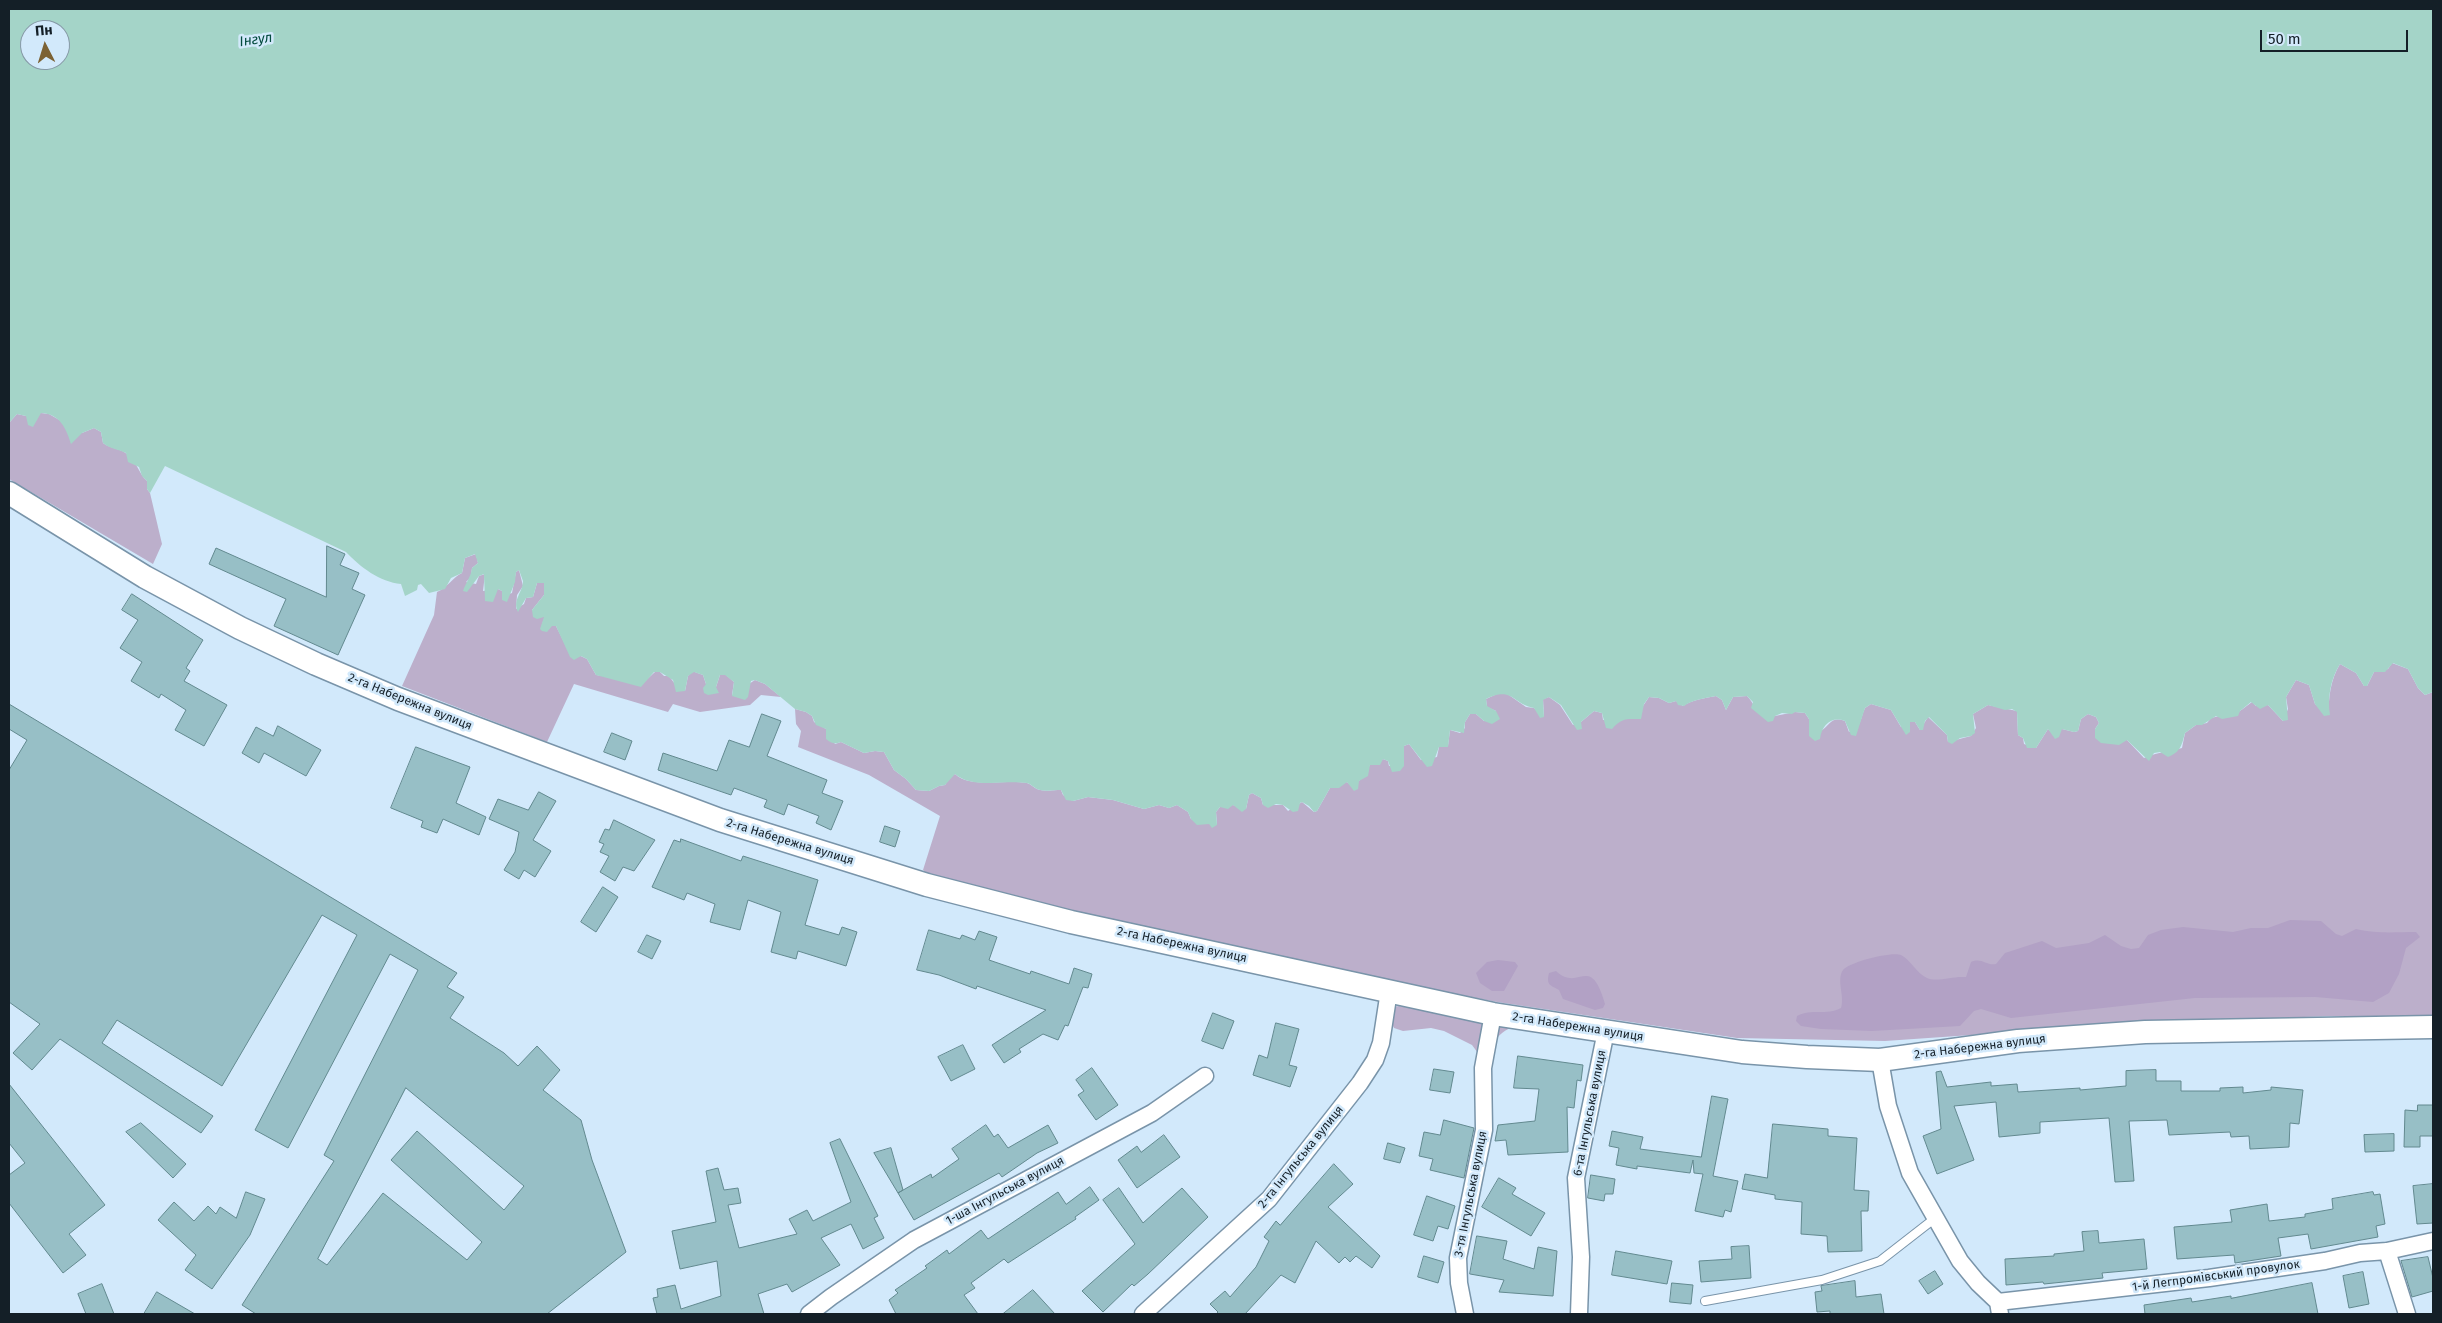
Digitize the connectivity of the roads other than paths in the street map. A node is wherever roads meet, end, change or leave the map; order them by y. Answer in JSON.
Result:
{"nodes":[{"id":1,"x":9,"y":493,"type":"edge"},
{"id":2,"x":1389,"y":991,"type":"junction"},
{"id":3,"x":1493,"y":1014,"type":"junction"},
{"id":4,"x":2433,"y":1027,"type":"edge"},
{"id":5,"x":1606,"y":1031,"type":"junction"},
{"id":6,"x":1880,"y":1060,"type":"junction"},
{"id":7,"x":1205,"y":1076,"type":"dead end"},
{"id":8,"x":1934,"y":1219,"type":"junction"},
{"id":9,"x":2433,"y":1241,"type":"edge"},
{"id":10,"x":2387,"y":1251,"type":"junction"},
{"id":11,"x":1705,"y":1301,"type":"dead end"},
{"id":12,"x":1999,"y":1308,"type":"edge"},
{"id":13,"x":809,"y":1314,"type":"edge"},
{"id":14,"x":1143,"y":1314,"type":"edge"},
{"id":15,"x":1465,"y":1314,"type":"edge"},
{"id":16,"x":1579,"y":1314,"type":"edge"},
{"id":17,"x":2407,"y":1314,"type":"edge"}],
"edges":[{"from":1,"to":2,"type":"main road","name":"2-га Набережна вулиця"},
{"from":2,"to":3,"type":"main road","name":"2-га Набережна вулиця"},
{"from":2,"to":14,"type":"street","name":"2-га Інгульська вулиця"},
{"from":3,"to":5,"type":"main road","name":"2-га Набережна вулиця"},
{"from":3,"to":15,"type":"street","name":"3-тя Інгульська вулиця"},
{"from":4,"to":6,"type":"main road","name":"2-га Набережна вулиця"},
{"from":5,"to":6,"type":"main road","name":"2-га Набережна вулиця"},
{"from":5,"to":16,"type":"street","name":"6-та Інгульська вулиця"},
{"from":6,"to":8,"type":"street"},
{"from":7,"to":13,"type":"street","name":"1-ша Інгульська вулиця"},
{"from":8,"to":11,"type":"lane"},
{"from":8,"to":12,"type":"street"},
{"from":9,"to":10,"type":"street","name":"1-й Легпромівський провулок"},
{"from":10,"to":12,"type":"street","name":"1-й Легпромівський провулок"},
{"from":10,"to":17,"type":"street"}]}
